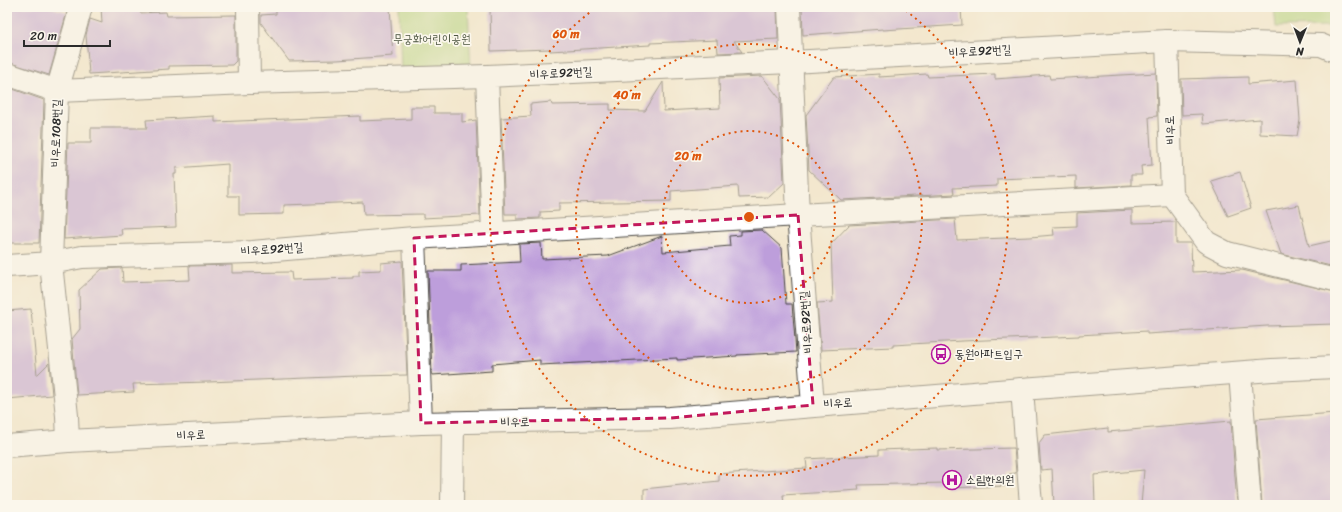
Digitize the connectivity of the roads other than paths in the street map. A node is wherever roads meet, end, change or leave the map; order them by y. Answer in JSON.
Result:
{"nodes":[{"id":1,"x":80,"y":7,"type":"edge"},
{"id":2,"x":248,"y":7,"type":"edge"},
{"id":3,"x":789,"y":7,"type":"edge"},
{"id":4,"x":1168,"y":41,"type":"junction"},
{"id":5,"x":1335,"y":51,"type":"edge"},
{"id":6,"x":792,"y":62,"type":"junction"},
{"id":7,"x":7,"y":74,"type":"edge"},
{"id":8,"x":487,"y":76,"type":"junction"},
{"id":9,"x":250,"y":83,"type":"junction"},
{"id":10,"x":57,"y":91,"type":"junction"},
{"id":11,"x":1172,"y":195,"type":"junction"},
{"id":12,"x":798,"y":215,"type":"junction"},
{"id":13,"x":493,"y":234,"type":"junction"},
{"id":14,"x":414,"y":238,"type":"junction"},
{"id":15,"x":51,"y":262,"type":"junction"},
{"id":16,"x":7,"y":266,"type":"edge"},
{"id":17,"x":1335,"y":280,"type":"edge"},
{"id":18,"x":1335,"y":367,"type":"edge"},
{"id":19,"x":1240,"y":373,"type":"junction"},
{"id":20,"x":1022,"y":389,"type":"junction"},
{"id":21,"x":813,"y":405,"type":"junction"},
{"id":22,"x":422,"y":423,"type":"junction"},
{"id":23,"x":453,"y":423,"type":"junction"},
{"id":24,"x":68,"y":441,"type":"junction"},
{"id":25,"x":7,"y":446,"type":"edge"},
{"id":26,"x":452,"y":505,"type":"edge"},
{"id":27,"x":1031,"y":505,"type":"edge"},
{"id":28,"x":1250,"y":505,"type":"edge"}],
"edges":[{"from":1,"to":10,"type":"street","name":"비우로108번길"},
{"from":2,"to":9,"type":"street"},
{"from":3,"to":6,"type":"street","name":"비우로92번길"},
{"from":4,"to":5,"type":"street"},
{"from":4,"to":6,"type":"street","name":"비우로92번길"},
{"from":4,"to":11,"type":"street","name":"비우로"},
{"from":6,"to":8,"type":"street","name":"비우로92번길"},
{"from":6,"to":12,"type":"street","name":"비우로92번길"},
{"from":7,"to":10,"type":"street"},
{"from":8,"to":9,"type":"street","name":"비우로92번길"},
{"from":8,"to":13,"type":"street"},
{"from":9,"to":10,"type":"street","name":"비우로92번길"},
{"from":10,"to":15,"type":"street","name":"비우로108번길"},
{"from":11,"to":12,"type":"street","name":"비우로92번길"},
{"from":11,"to":17,"type":"street"},
{"from":12,"to":13,"type":"street","name":"비우로92번길"},
{"from":12,"to":21,"type":"street","name":"비우로92번길"},
{"from":13,"to":14,"type":"street","name":"비우로92번길"},
{"from":14,"to":15,"type":"street","name":"비우로92번길"},
{"from":14,"to":22,"type":"street"},
{"from":15,"to":16,"type":"street"},
{"from":15,"to":24,"type":"street","name":"비우로108번길"},
{"from":18,"to":19,"type":"street","name":"비우로"},
{"from":19,"to":20,"type":"street","name":"비우로"},
{"from":19,"to":28,"type":"street"},
{"from":20,"to":21,"type":"street","name":"비우로"},
{"from":20,"to":27,"type":"street"},
{"from":21,"to":23,"type":"street","name":"비우로"},
{"from":22,"to":23,"type":"street","name":"비우로"},
{"from":22,"to":24,"type":"street","name":"비우로"},
{"from":23,"to":26,"type":"street"},
{"from":24,"to":25,"type":"street","name":"비우로"}]}
